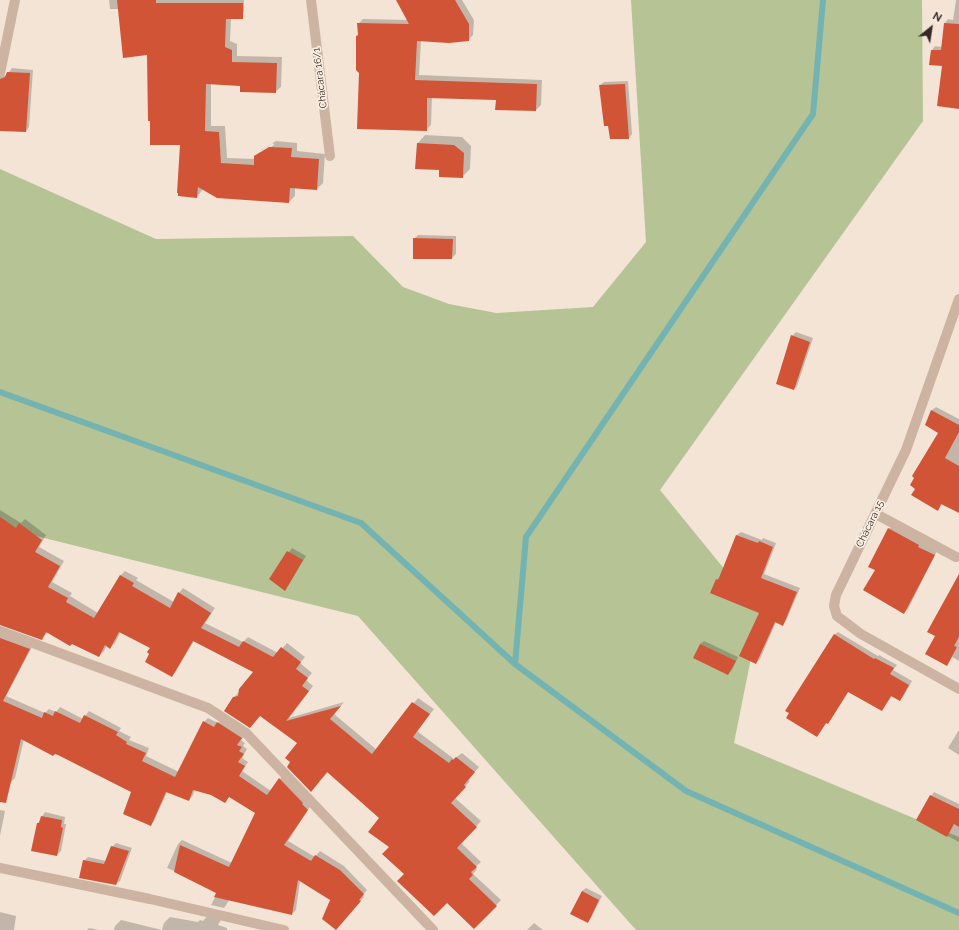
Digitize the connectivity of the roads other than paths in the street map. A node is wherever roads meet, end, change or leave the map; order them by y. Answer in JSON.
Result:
{"nodes":[{"id":1,"x":15,"y":0,"type":"edge"},
{"id":2,"x":311,"y":0,"type":"edge"},
{"id":3,"x":0,"y":72,"type":"edge"},
{"id":4,"x":330,"y":156,"type":"dead end"},
{"id":5,"x":959,"y":299,"type":"edge"},
{"id":6,"x":876,"y":514,"type":"junction"},
{"id":7,"x":956,"y":557,"type":"dead end"},
{"id":8,"x":0,"y":631,"type":"edge"},
{"id":9,"x":959,"y":689,"type":"edge"},
{"id":10,"x":0,"y":868,"type":"edge"},
{"id":11,"x":284,"y":930,"type":"edge"},
{"id":12,"x":433,"y":930,"type":"edge"}],
"edges":[{"from":1,"to":3,"type":"street"},
{"from":2,"to":4,"type":"street","name":"Chácara 16/1"},
{"from":5,"to":6,"type":"street","name":"Chácara 15"},
{"from":6,"to":7,"type":"street"},
{"from":6,"to":9,"type":"street","name":"Chácara 15"},
{"from":8,"to":12,"type":"street"},
{"from":10,"to":11,"type":"street"}]}
